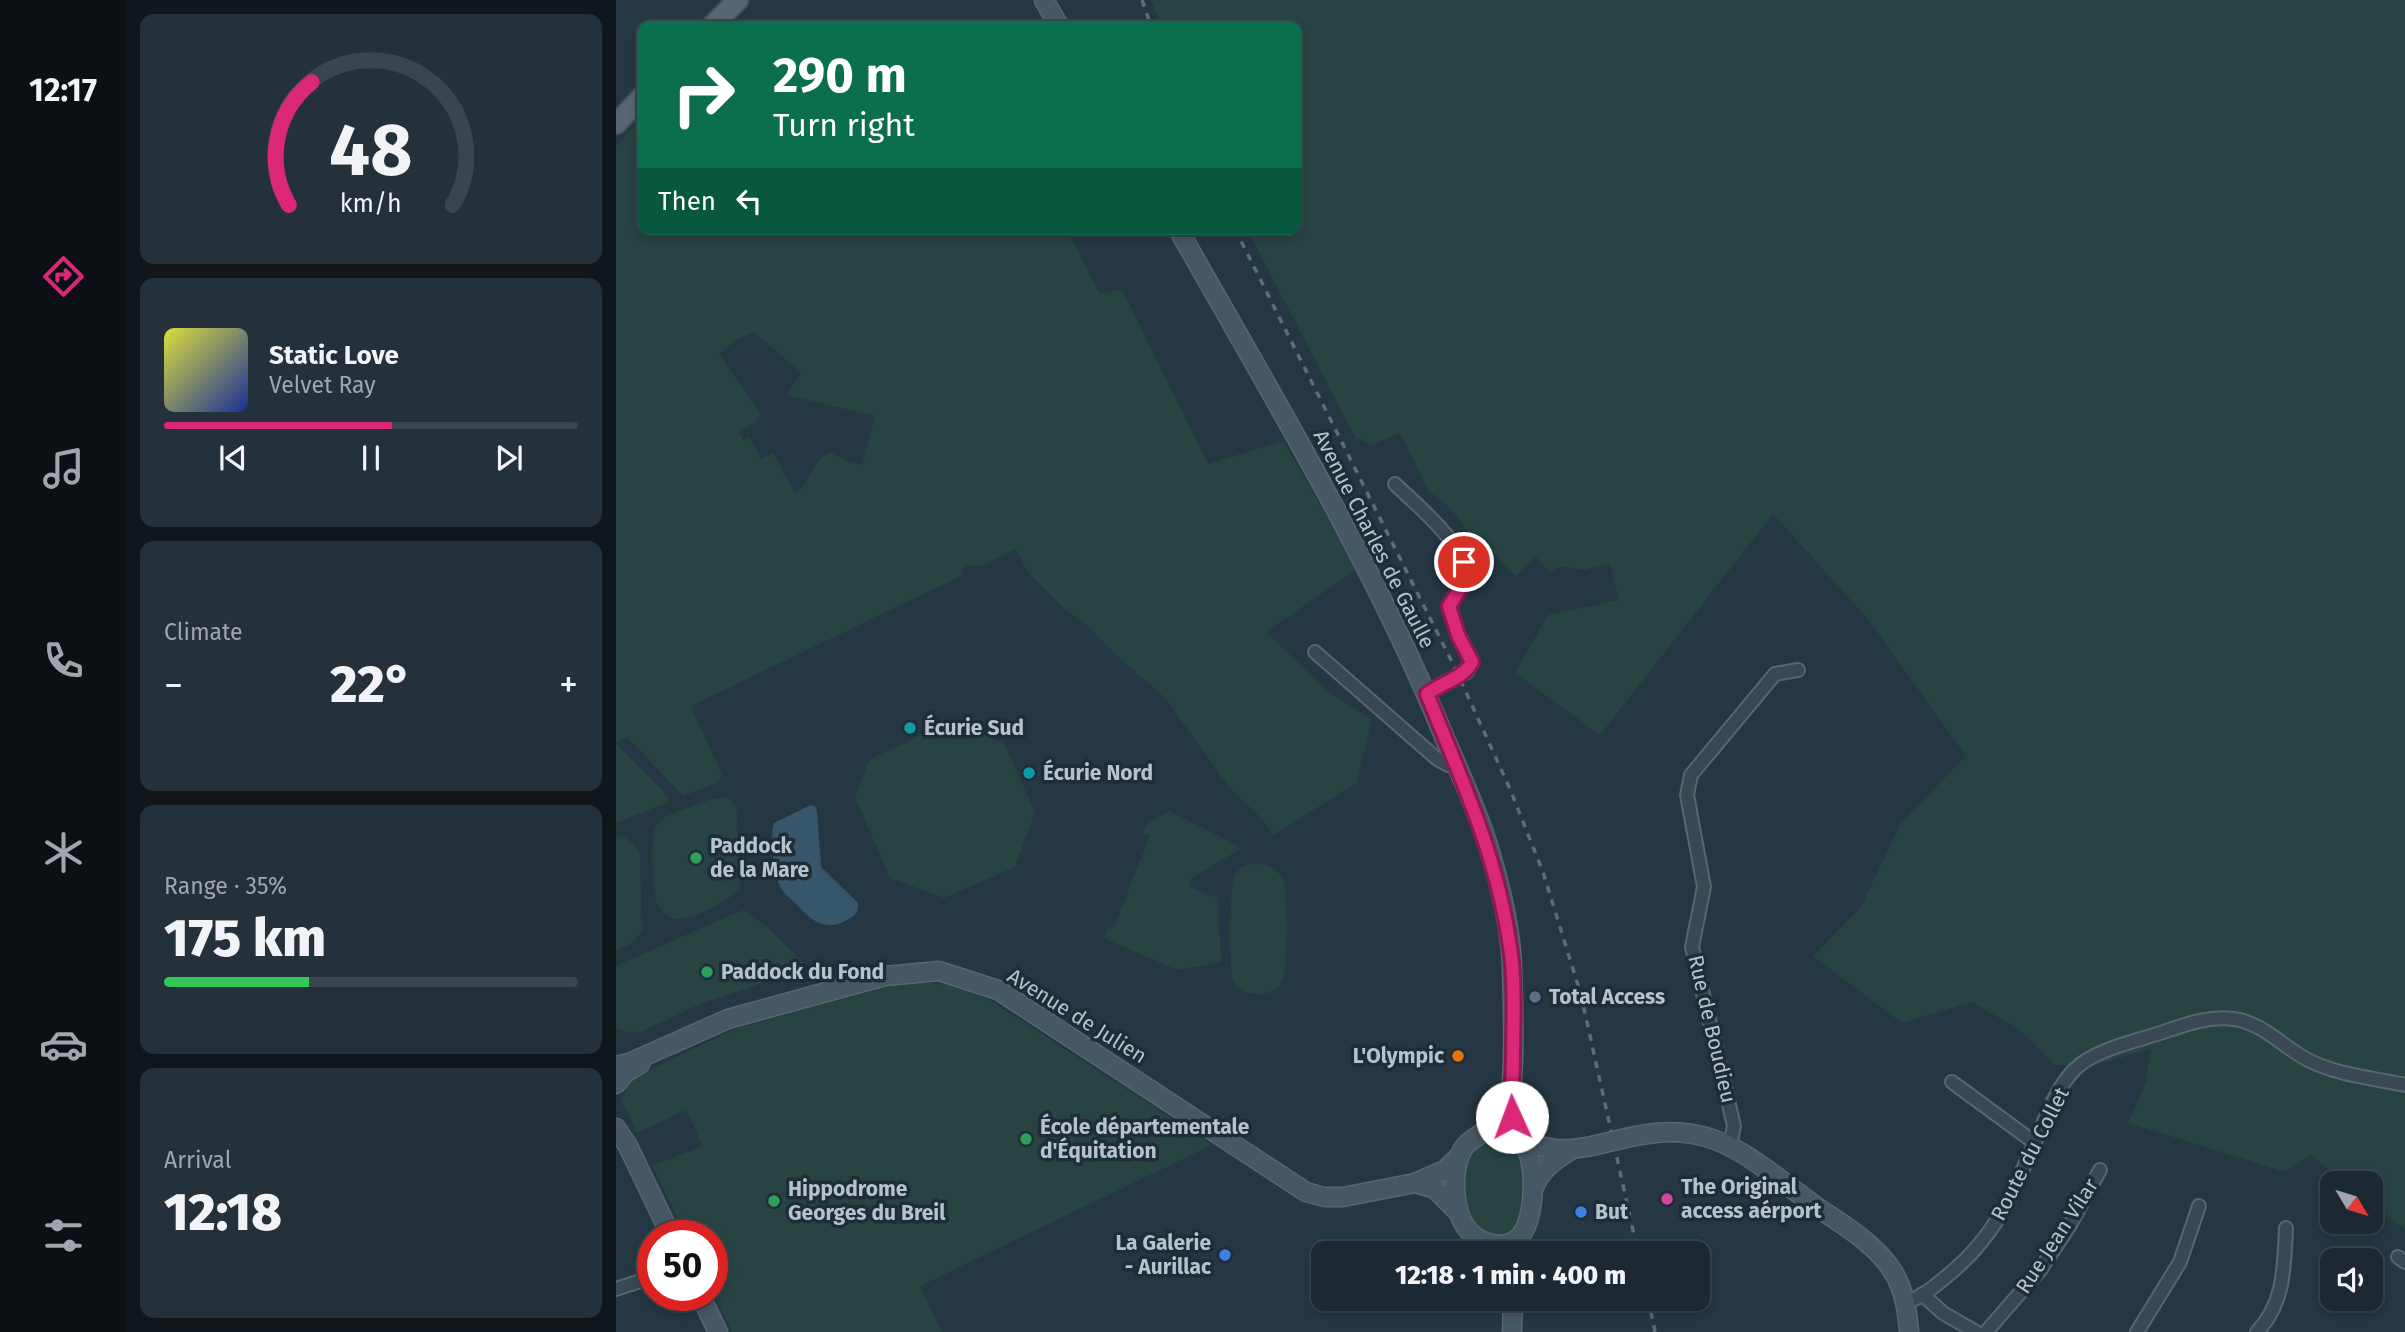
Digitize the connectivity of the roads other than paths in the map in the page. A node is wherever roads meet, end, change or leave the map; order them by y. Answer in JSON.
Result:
{"nodes":[{"id":1,"x":738,"y":0,"type":"edge"},
{"id":2,"x":1040,"y":1,"type":"edge"},
{"id":3,"x":717,"y":21,"type":"edge"},
{"id":4,"x":1055,"y":21,"type":"edge"},
{"id":5,"x":637,"y":102,"type":"edge"},
{"id":6,"x":616,"y":124,"type":"edge"},
{"id":7,"x":1181,"y":235,"type":"edge"},
{"id":8,"x":1395,"y":484,"type":"dead end"},
{"id":9,"x":1315,"y":652,"type":"dead end"},
{"id":10,"x":1798,"y":670,"type":"dead end"},
{"id":11,"x":1433,"y":690,"type":"junction"},
{"id":12,"x":1455,"y":762,"type":"junction"},
{"id":13,"x":691,"y":1035,"type":"junction"},
{"id":14,"x":616,"y":1066,"type":"edge"},
{"id":15,"x":1952,"y":1082,"type":"dead end"},
{"id":16,"x":616,"y":1084,"type":"edge"},
{"id":17,"x":2405,"y":1085,"type":"edge"},
{"id":18,"x":1510,"y":1093,"type":"junction"},
{"id":19,"x":616,"y":1114,"type":"edge"},
{"id":20,"x":616,"y":1128,"type":"edge"},
{"id":21,"x":1485,"y":1131,"type":"junction"},
{"id":22,"x":1520,"y":1138,"type":"junction"},
{"id":23,"x":2035,"y":1143,"type":"junction"},
{"id":24,"x":628,"y":1146,"type":"junction"},
{"id":25,"x":1730,"y":1146,"type":"junction"},
{"id":26,"x":1571,"y":1150,"type":"junction"},
{"id":27,"x":1459,"y":1156,"type":"junction"},
{"id":28,"x":2100,"y":1170,"type":"dead end"},
{"id":29,"x":1415,"y":1183,"type":"junction"},
{"id":30,"x":1532,"y":1191,"type":"junction"},
{"id":31,"x":2199,"y":1206,"type":"dead end"},
{"id":32,"x":1457,"y":1211,"type":"junction"},
{"id":33,"x":663,"y":1220,"type":"edge"},
{"id":34,"x":2286,"y":1228,"type":"dead end"},
{"id":35,"x":1482,"y":1241,"type":"edge"},
{"id":36,"x":1519,"y":1241,"type":"edge"},
{"id":37,"x":637,"y":1282,"type":"edge"},
{"id":38,"x":616,"y":1289,"type":"edge"},
{"id":39,"x":1922,"y":1294,"type":"junction"},
{"id":40,"x":1905,"y":1303,"type":"junction"},
{"id":41,"x":708,"y":1311,"type":"edge"},
{"id":42,"x":1513,"y":1311,"type":"edge"},
{"id":43,"x":718,"y":1332,"type":"edge"},
{"id":44,"x":1512,"y":1332,"type":"edge"},
{"id":45,"x":1909,"y":1332,"type":"edge"},
{"id":46,"x":1976,"y":1332,"type":"edge"},
{"id":47,"x":1986,"y":1332,"type":"edge"},
{"id":48,"x":2137,"y":1332,"type":"edge"},
{"id":49,"x":2257,"y":1332,"type":"edge"}],
"edges":[{"from":1,"to":3,"type":"main road"},
{"from":2,"to":4,"type":"street"},
{"from":5,"to":6,"type":"main road"},
{"from":7,"to":11,"type":"street","name":"Avenue Charles de Gaulle"},
{"from":8,"to":11,"type":"street","bridge":true},
{"from":9,"to":12,"type":"street"},
{"from":10,"to":25,"type":"street","name":"Rue de Boudieu"},
{"from":11,"to":12,"type":"street","name":"Avenue Charles de Gaulle"},
{"from":12,"to":18,"type":"street","name":"Avenue Charles de Gaulle"},
{"from":13,"to":14,"type":"street","name":"Avenue de Julien"},
{"from":13,"to":16,"type":"street","name":"Avenue de Julien"},
{"from":13,"to":29,"type":"street","name":"Avenue de Julien"},
{"from":15,"to":23,"type":"street"},
{"from":17,"to":23,"type":"street","name":"Route du Collet"},
{"from":18,"to":21,"type":"street","name":"Avenue Charles de Gaulle"},
{"from":18,"to":22,"type":"street","name":"Avenue Charles de Gaulle"},
{"from":19,"to":24,"type":"street"},
{"from":20,"to":24,"type":"street"},
{"from":21,"to":22,"type":"street"},
{"from":21,"to":27,"type":"street"},
{"from":22,"to":26,"type":"street"},
{"from":22,"to":30,"type":"street"},
{"from":23,"to":39,"type":"street","name":"Route du Collet"},
{"from":24,"to":33,"type":"street"},
{"from":25,"to":26,"type":"street","bridge":true},
{"from":25,"to":40,"type":"street"},
{"from":26,"to":30,"type":"street"},
{"from":27,"to":29,"type":"street","name":"Avenue de Julien"},
{"from":27,"to":32,"type":"street"},
{"from":28,"to":47,"type":"street","name":"Rue Jean Vilar"},
{"from":29,"to":32,"type":"street"},
{"from":30,"to":36,"type":"street"},
{"from":31,"to":48,"type":"street"},
{"from":32,"to":35,"type":"street"},
{"from":34,"to":49,"type":"street"},
{"from":37,"to":38,"type":"street"},
{"from":39,"to":40,"type":"street","name":"Route du Collet"},
{"from":39,"to":46,"type":"street"},
{"from":40,"to":45,"type":"street"},
{"from":41,"to":43,"type":"street"},
{"from":42,"to":44,"type":"street"}]}
